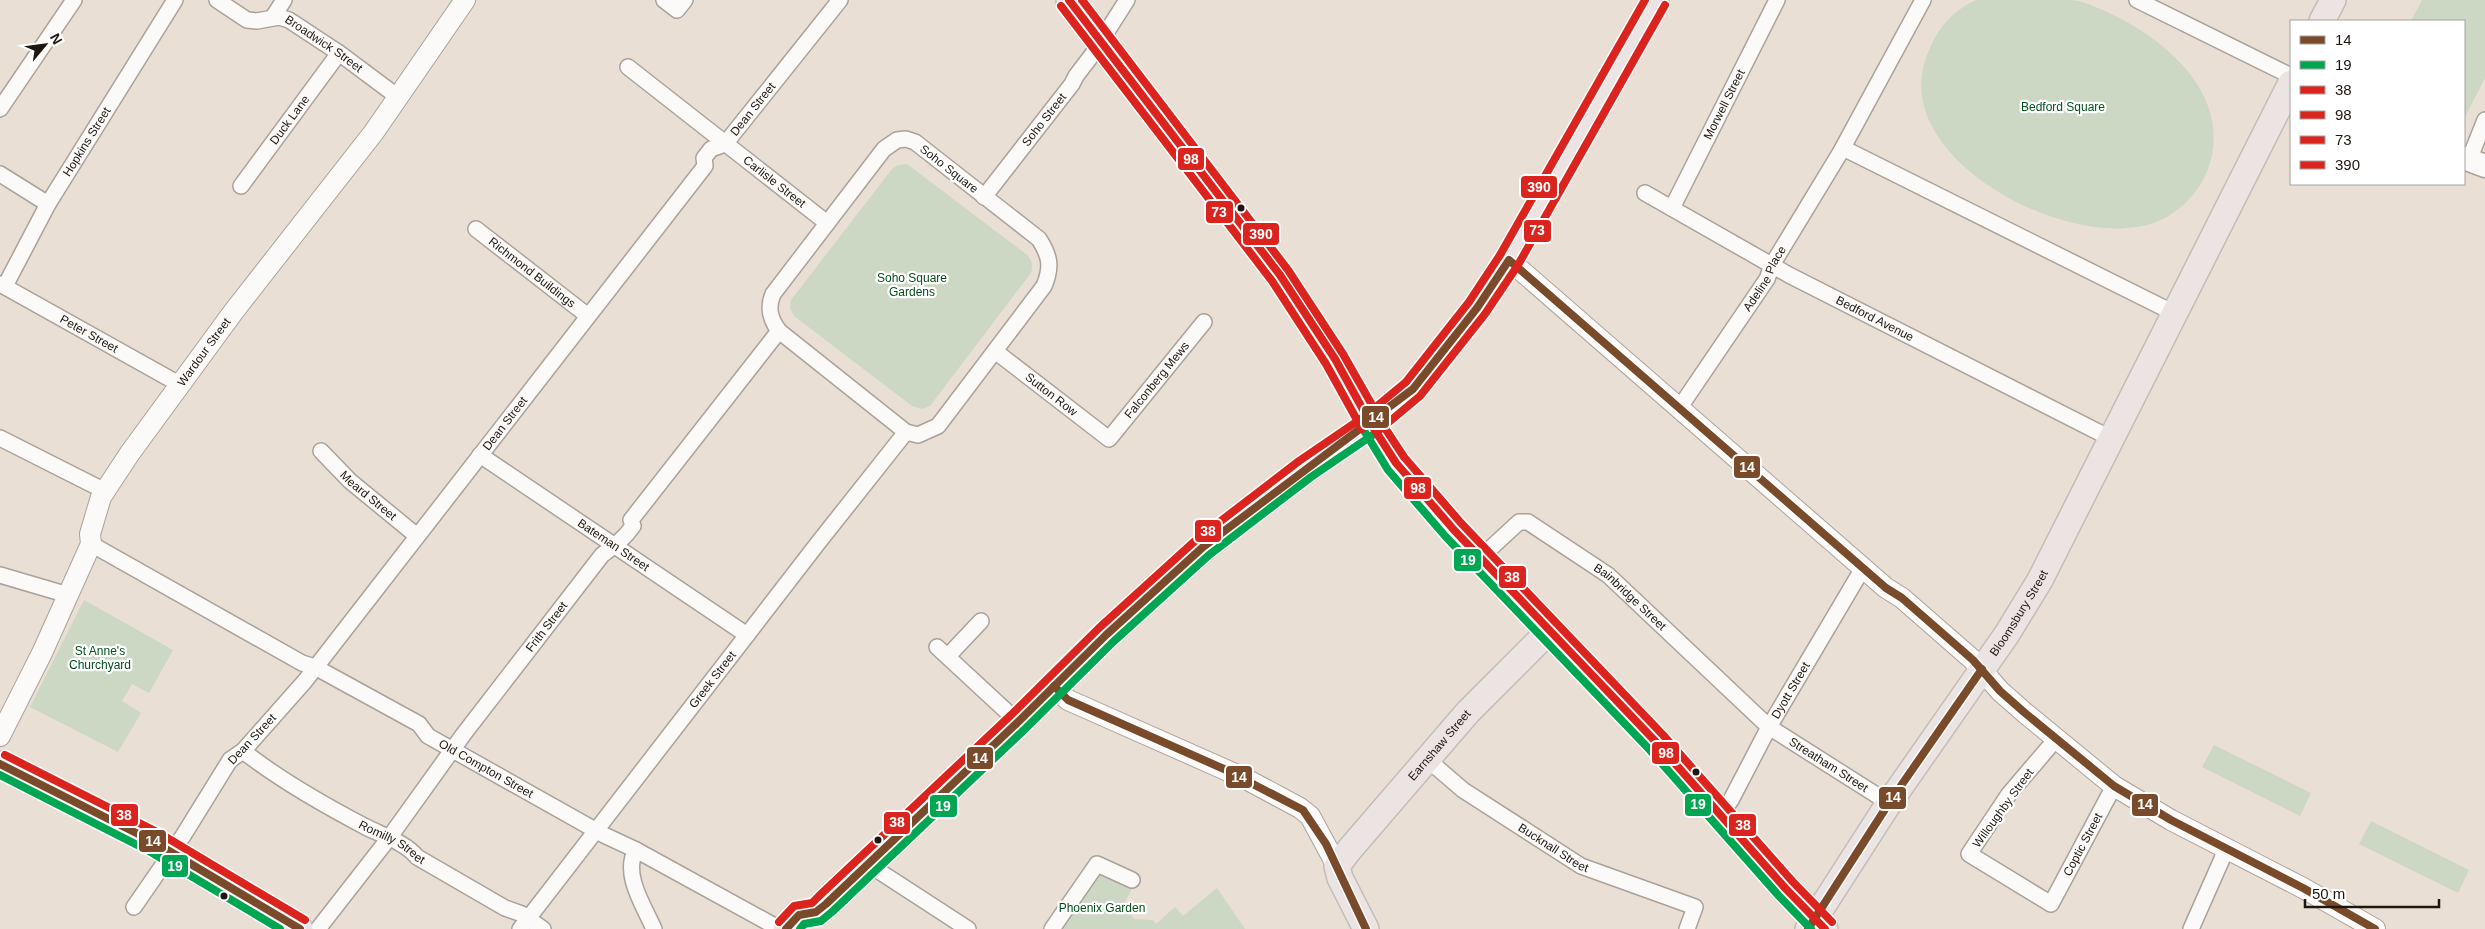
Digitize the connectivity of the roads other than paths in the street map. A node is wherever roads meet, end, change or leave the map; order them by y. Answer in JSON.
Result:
{"nodes":[{"id":1,"x":74,"y":0,"type":"edge"},
{"id":2,"x":175,"y":0,"type":"edge"},
{"id":3,"x":217,"y":0,"type":"edge"},
{"id":4,"x":284,"y":0,"type":"edge"},
{"id":5,"x":464,"y":0,"type":"edge"},
{"id":6,"x":664,"y":0,"type":"edge"},
{"id":7,"x":840,"y":0,"type":"edge"},
{"id":8,"x":1070,"y":0,"type":"edge"},
{"id":9,"x":1127,"y":0,"type":"edge"},
{"id":10,"x":1656,"y":0,"type":"edge"},
{"id":11,"x":1777,"y":0,"type":"edge"},
{"id":12,"x":1923,"y":0,"type":"edge"},
{"id":13,"x":2138,"y":0,"type":"edge"},
{"id":14,"x":2333,"y":0,"type":"edge"},
{"id":15,"x":681,"y":5,"type":"edge"},
{"id":16,"x":273,"y":17,"type":"junction"},
{"id":17,"x":2323,"y":20,"type":"edge"},
{"id":18,"x":1097,"y":49,"type":"junction"},
{"id":19,"x":339,"y":53,"type":"junction"},
{"id":20,"x":628,"y":67,"type":"dead end"},
{"id":21,"x":2290,"y":76,"type":"edge"},
{"id":22,"x":2290,"y":85,"type":"edge"},
{"id":23,"x":398,"y":97,"type":"junction"},
{"id":24,"x":0,"y":109,"type":"edge"},
{"id":25,"x":2485,"y":120,"type":"edge"},
{"id":26,"x":725,"y":144,"type":"junction"},
{"id":27,"x":1843,"y":148,"type":"junction"},
{"id":28,"x":2473,"y":161,"type":"edge"},
{"id":29,"x":0,"y":174,"type":"edge"},
{"id":30,"x":240,"y":186,"type":"dead end"},
{"id":31,"x":1646,"y":193,"type":"dead end"},
{"id":32,"x":984,"y":197,"type":"junction"},
{"id":33,"x":48,"y":204,"type":"junction"},
{"id":34,"x":1672,"y":208,"type":"junction"},
{"id":35,"x":827,"y":223,"type":"junction"},
{"id":36,"x":476,"y":229,"type":"dead end"},
{"id":37,"x":1509,"y":260,"type":"junction"},
{"id":38,"x":1772,"y":265,"type":"junction"},
{"id":39,"x":2,"y":285,"type":"edge"},
{"id":40,"x":2174,"y":313,"type":"junction"},
{"id":41,"x":588,"y":316,"type":"junction"},
{"id":42,"x":1204,"y":322,"type":"dead end"},
{"id":43,"x":779,"y":331,"type":"junction"},
{"id":44,"x":995,"y":351,"type":"junction"},
{"id":45,"x":179,"y":384,"type":"junction"},
{"id":46,"x":1680,"y":408,"type":"junction"},
{"id":47,"x":1371,"y":424,"type":"junction"},
{"id":48,"x":906,"y":432,"type":"junction"},
{"id":49,"x":0,"y":438,"type":"edge"},
{"id":50,"x":2110,"y":438,"type":"junction"},
{"id":51,"x":1109,"y":439,"type":"joint"},
{"id":52,"x":321,"y":451,"type":"dead end"},
{"id":53,"x":480,"y":455,"type":"junction"},
{"id":54,"x":105,"y":491,"type":"junction"},
{"id":55,"x":417,"y":536,"type":"junction"},
{"id":56,"x":91,"y":544,"type":"junction"},
{"id":57,"x":614,"y":546,"type":"junction"},
{"id":58,"x":1480,"y":558,"type":"junction"},
{"id":59,"x":1863,"y":568,"type":"junction"},
{"id":60,"x":0,"y":575,"type":"edge"},
{"id":61,"x":68,"y":595,"type":"junction"},
{"id":62,"x":980,"y":620,"type":"dead end"},
{"id":63,"x":1549,"y":631,"type":"junction"},
{"id":64,"x":747,"y":635,"type":"junction"},
{"id":65,"x":315,"y":667,"type":"junction"},
{"id":66,"x":1982,"y":669,"type":"junction"},
{"id":67,"x":1054,"y":686,"type":"junction"},
{"id":68,"x":1018,"y":722,"type":"junction"},
{"id":69,"x":1769,"y":727,"type":"junction"},
{"id":70,"x":0,"y":736,"type":"edge"},
{"id":71,"x":2056,"y":739,"type":"junction"},
{"id":72,"x":243,"y":750,"type":"junction"},
{"id":73,"x":453,"y":750,"type":"junction"},
{"id":74,"x":1427,"y":759,"type":"junction"},
{"id":75,"x":0,"y":764,"type":"edge"},
{"id":76,"x":2114,"y":786,"type":"junction"},
{"id":77,"x":1889,"y":803,"type":"junction"},
{"id":78,"x":1721,"y":814,"type":"junction"},
{"id":79,"x":595,"y":830,"type":"junction"},
{"id":80,"x":389,"y":838,"type":"junction"},
{"id":81,"x":2225,"y":848,"type":"junction"},
{"id":82,"x":636,"y":850,"type":"junction"},
{"id":83,"x":171,"y":851,"type":"junction"},
{"id":84,"x":868,"y":864,"type":"junction"},
{"id":85,"x":1337,"y":866,"type":"junction"},
{"id":86,"x":1132,"y":880,"type":"dead end"},
{"id":87,"x":2051,"y":904,"type":"joint"},
{"id":88,"x":134,"y":906,"type":"dead end"},
{"id":89,"x":813,"y":920,"type":"edge"},
{"id":90,"x":524,"y":925,"type":"edge"},
{"id":91,"x":1816,"y":925,"type":"edge"},
{"id":92,"x":300,"y":929,"type":"edge"},
{"id":93,"x":318,"y":929,"type":"edge"},
{"id":94,"x":543,"y":929,"type":"edge"},
{"id":95,"x":654,"y":929,"type":"edge"},
{"id":96,"x":780,"y":929,"type":"edge"},
{"id":97,"x":786,"y":929,"type":"edge"},
{"id":98,"x":968,"y":929,"type":"edge"},
{"id":99,"x":1052,"y":929,"type":"edge"},
{"id":100,"x":1366,"y":929,"type":"edge"},
{"id":101,"x":1687,"y":929,"type":"edge"},
{"id":102,"x":2191,"y":929,"type":"edge"},
{"id":103,"x":2375,"y":929,"type":"edge"}],
"edges":[{"from":1,"to":24,"type":"street"},
{"from":2,"to":33,"type":"street","name":"Hopkins Street"},
{"from":3,"to":16,"type":"street","name":"Broadwick Street"},
{"from":4,"to":16,"type":"street"},
{"from":5,"to":23,"type":"street","name":"Wardour Street"},
{"from":6,"to":15,"type":"street"},
{"from":7,"to":26,"type":"street","name":"Dean Street"},
{"from":8,"to":18,"type":"main road"},
{"from":9,"to":18,"type":"street","name":"Soho Street"},
{"from":10,"to":37,"type":"main road"},
{"from":11,"to":34,"type":"street","name":"Morwell Street"},
{"from":12,"to":27,"type":"street"},
{"from":13,"to":21,"type":"street"},
{"from":14,"to":17,"type":"main road"},
{"from":16,"to":19,"type":"street","name":"Broadwick Street"},
{"from":18,"to":32,"type":"street","name":"Soho Street"},
{"from":18,"to":47,"type":"main road"},
{"from":19,"to":23,"type":"street","name":"Broadwick Street"},
{"from":19,"to":30,"type":"street","name":"Duck Lane"},
{"from":20,"to":26,"type":"street","name":"Carlisle Street"},
{"from":22,"to":40,"type":"main road"},
{"from":23,"to":45,"type":"street","name":"Wardour Street"},
{"from":25,"to":28,"type":"street"},
{"from":26,"to":35,"type":"street","name":"Carlisle Street"},
{"from":26,"to":41,"type":"street","name":"Dean Street"},
{"from":27,"to":38,"type":"street","name":"Adeline Place"},
{"from":27,"to":40,"type":"street"},
{"from":29,"to":33,"type":"street"},
{"from":31,"to":34,"type":"street","name":"Bedford Avenue"},
{"from":32,"to":35,"type":"street","name":"Soho Square"},
{"from":32,"to":44,"type":"street","name":"Soho Square"},
{"from":33,"to":39,"type":"street","name":"Hopkins Street"},
{"from":34,"to":38,"type":"street","name":"Bedford Avenue"},
{"from":35,"to":43,"type":"street","name":"Soho Square"},
{"from":36,"to":41,"type":"street","name":"Richmond Buildings"},
{"from":37,"to":46,"type":"street"},
{"from":37,"to":47,"type":"main road"},
{"from":38,"to":46,"type":"street","name":"Adeline Place"},
{"from":38,"to":50,"type":"street","name":"Bedford Avenue"},
{"from":39,"to":45,"type":"street","name":"Peter Street"},
{"from":40,"to":50,"type":"main road","name":"Bloomsbury Street"},
{"from":41,"to":53,"type":"street","name":"Dean Street"},
{"from":42,"to":51,"type":"street","name":"Falconberg Mews"},
{"from":43,"to":48,"type":"street","name":"Soho Square"},
{"from":43,"to":57,"type":"street","name":"Frith Street"},
{"from":44,"to":48,"type":"street","name":"Soho Square"},
{"from":44,"to":51,"type":"street","name":"Sutton Row"},
{"from":45,"to":54,"type":"street","name":"Wardour Street"},
{"from":46,"to":59,"type":"street"},
{"from":47,"to":58,"type":"main road"},
{"from":47,"to":67,"type":"main road"},
{"from":48,"to":64,"type":"street","name":"Greek Street"},
{"from":49,"to":54,"type":"street"},
{"from":50,"to":66,"type":"main road","name":"Bloomsbury Street"},
{"from":52,"to":55,"type":"street","name":"Meard Street"},
{"from":53,"to":55,"type":"street","name":"Dean Street"},
{"from":53,"to":57,"type":"street","name":"Bateman Street"},
{"from":54,"to":56,"type":"street","name":"Wardour Street"},
{"from":55,"to":65,"type":"street","name":"Dean Street"},
{"from":56,"to":61,"type":"street","name":"Wardour Street"},
{"from":56,"to":65,"type":"street","name":"Old Compton Street"},
{"from":57,"to":64,"type":"street","name":"Bateman Street"},
{"from":57,"to":73,"type":"street","name":"Frith Street"},
{"from":58,"to":63,"type":"main road"},
{"from":58,"to":69,"type":"street","name":"Bainbridge Street"},
{"from":59,"to":66,"type":"street"},
{"from":59,"to":69,"type":"street","name":"Dyott Street"},
{"from":60,"to":61,"type":"street"},
{"from":61,"to":70,"type":"street","name":"Wardour Street"},
{"from":62,"to":68,"type":"street"},
{"from":63,"to":74,"type":"main road","name":"Earnshaw Street"},
{"from":63,"to":78,"type":"main road"},
{"from":64,"to":79,"type":"street","name":"Greek Street"},
{"from":65,"to":72,"type":"street","name":"Dean Street"},
{"from":65,"to":73,"type":"street","name":"Old Compton Street"},
{"from":66,"to":71,"type":"street"},
{"from":66,"to":77,"type":"main road","name":"Bloomsbury Street"},
{"from":67,"to":68,"type":"main road"},
{"from":67,"to":85,"type":"street"},
{"from":68,"to":84,"type":"main road"},
{"from":69,"to":77,"type":"street","name":"Streatham Street"},
{"from":69,"to":78,"type":"street","name":"Dyott Street"},
{"from":71,"to":76,"type":"street"},
{"from":71,"to":87,"type":"street","name":"Willoughby Street"},
{"from":72,"to":80,"type":"street","name":"Romilly Street"},
{"from":72,"to":83,"type":"street","name":"Dean Street"},
{"from":73,"to":79,"type":"street","name":"Old Compton Street"},
{"from":73,"to":80,"type":"street","name":"Frith Street"},
{"from":74,"to":85,"type":"main road","name":"Earnshaw Street"},
{"from":74,"to":101,"type":"street","name":"Bucknall Street"},
{"from":75,"to":83,"type":"main road"},
{"from":76,"to":81,"type":"street"},
{"from":76,"to":87,"type":"street","name":"Coptic Street"},
{"from":77,"to":91,"type":"main road","name":"Bloomsbury Street"},
{"from":78,"to":91,"type":"main road"},
{"from":79,"to":82,"type":"street","name":"Old Compton Street"},
{"from":79,"to":90,"type":"street","name":"Greek Street"},
{"from":80,"to":90,"type":"street","name":"Romilly Street"},
{"from":80,"to":93,"type":"street","name":"Frith Street"},
{"from":81,"to":102,"type":"street"},
{"from":81,"to":103,"type":"street"},
{"from":82,"to":95,"type":"street"},
{"from":82,"to":96,"type":"street","name":"Old Compton Street"},
{"from":83,"to":88,"type":"street","name":"Dean Street"},
{"from":83,"to":92,"type":"main road"},
{"from":84,"to":89,"type":"main road"},
{"from":84,"to":98,"type":"street"},
{"from":85,"to":100,"type":"main road"},
{"from":86,"to":99,"type":"street"},
{"from":89,"to":97,"type":"main road"},
{"from":90,"to":94,"type":"street","name":"Romilly Street"}]}
